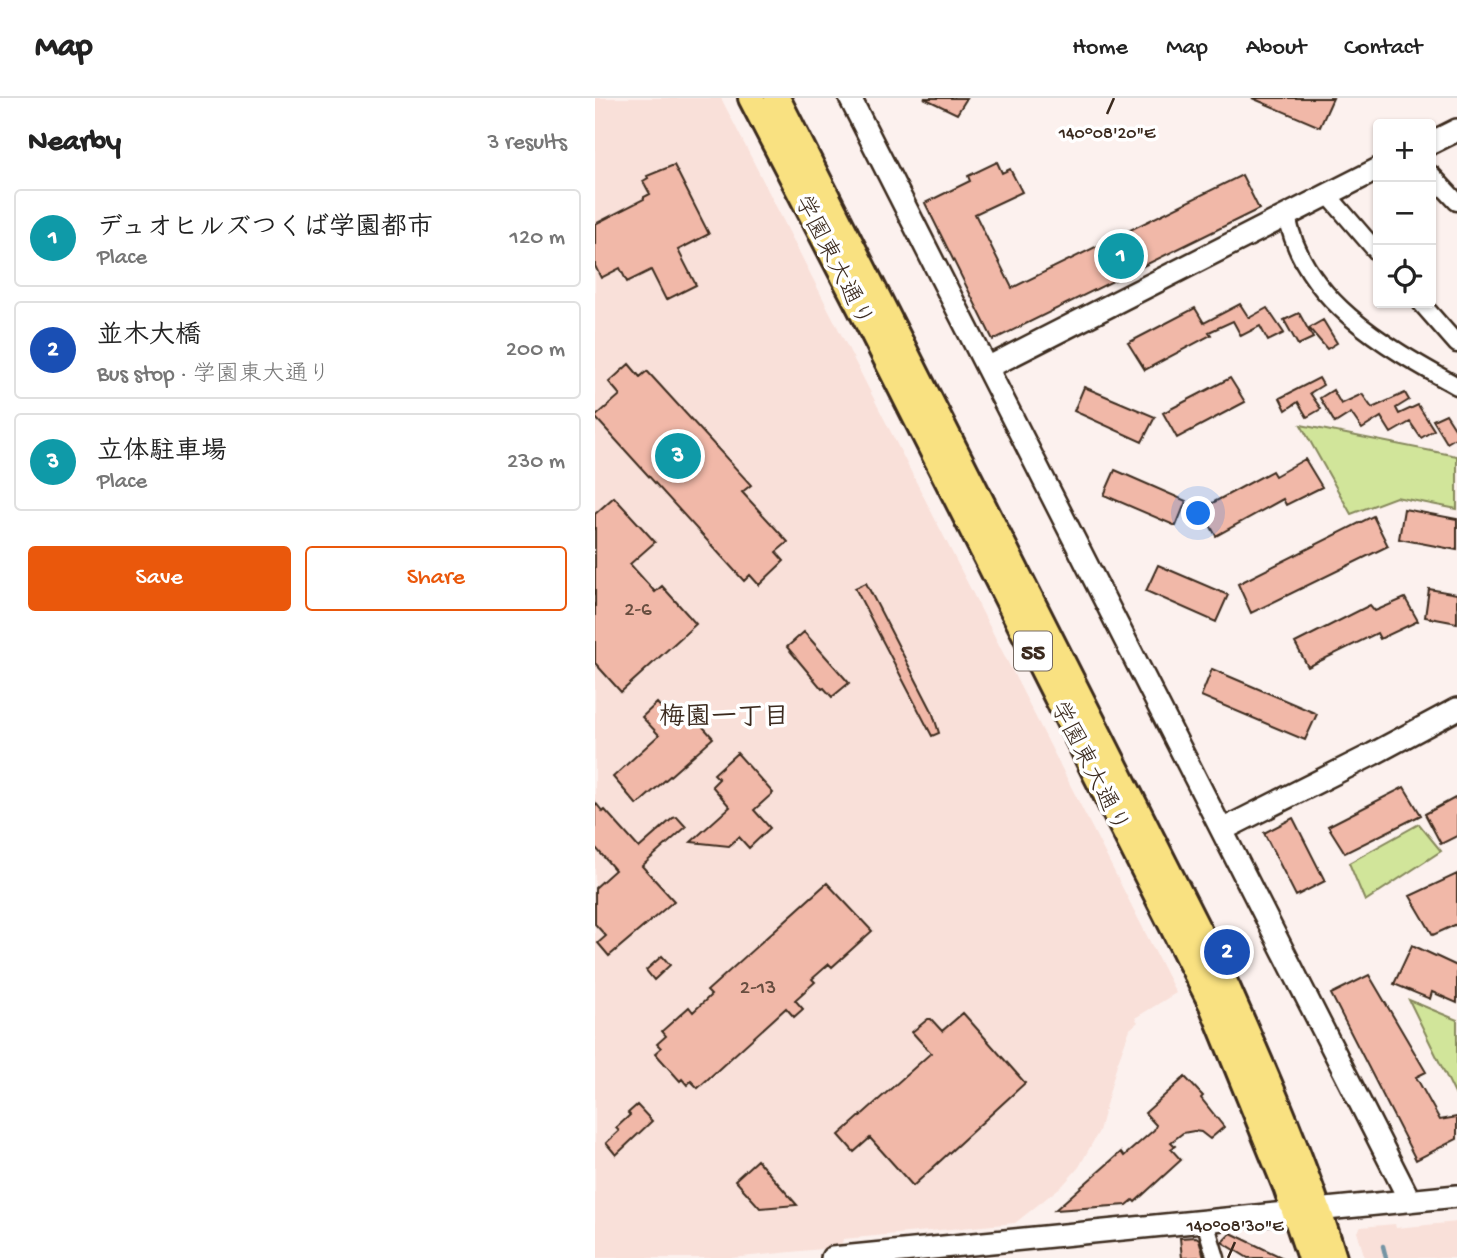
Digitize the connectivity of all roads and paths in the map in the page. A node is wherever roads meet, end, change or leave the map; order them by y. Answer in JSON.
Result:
{"nodes":[{"id":1,"x":751,"y":98,"type":"edge"},
{"id":2,"x":777,"y":98,"type":"edge"},
{"id":3,"x":850,"y":98,"type":"edge"},
{"id":4,"x":1457,"y":130,"type":"edge"},
{"id":5,"x":1436,"y":140,"type":"edge"},
{"id":6,"x":1373,"y":172,"type":"edge"},
{"id":7,"x":1436,"y":179,"type":"edge"},
{"id":8,"x":1328,"y":195,"type":"junction"},
{"id":9,"x":1457,"y":202,"type":"edge"},
{"id":10,"x":1287,"y":215,"type":"junction"},
{"id":11,"x":1373,"y":247,"type":"edge"},
{"id":12,"x":1425,"y":308,"type":"edge"},
{"id":13,"x":1457,"y":344,"type":"edge"},
{"id":14,"x":987,"y":368,"type":"junction"},
{"id":15,"x":1457,"y":386,"type":"edge"},
{"id":16,"x":1457,"y":709,"type":"edge"},
{"id":17,"x":1222,"y":830,"type":"junction"},
{"id":18,"x":1457,"y":1196,"type":"edge"},
{"id":19,"x":1410,"y":1201,"type":"junction"},
{"id":20,"x":1307,"y":1212,"type":"junction"},
{"id":21,"x":1205,"y":1222,"type":"junction"},
{"id":22,"x":832,"y":1258,"type":"edge"},
{"id":23,"x":839,"y":1258,"type":"edge"},
{"id":24,"x":1216,"y":1258,"type":"edge"},
{"id":25,"x":1310,"y":1258,"type":"edge"},
{"id":26,"x":1334,"y":1258,"type":"edge"}],
"edges":[{"from":1,"to":20,"type":"main road","name":"学園東大通り","number":"55"},
{"from":2,"to":20,"type":"main road","name":"学園東大通り","number":"55"},
{"from":3,"to":14,"type":"street"},
{"from":4,"to":5,"type":"street"},
{"from":6,"to":8,"type":"street"},
{"from":7,"to":9,"type":"street"},
{"from":8,"to":10,"type":"street"},
{"from":8,"to":11,"type":"street"},
{"from":10,"to":14,"type":"street"},
{"from":10,"to":15,"type":"street"},
{"from":12,"to":13,"type":"street"},
{"from":14,"to":17,"type":"street"},
{"from":16,"to":17,"type":"street"},
{"from":17,"to":19,"type":"street"},
{"from":18,"to":19,"type":"street"},
{"from":19,"to":20,"type":"street"},
{"from":20,"to":21,"type":"street"},
{"from":20,"to":25,"type":"main road","name":"学園東大通り","number":"55"},
{"from":20,"to":26,"type":"main road","name":"学園東大通り","number":"55"},
{"from":21,"to":23,"type":"street"},
{"from":21,"to":24,"type":"street"},
{"from":22,"to":23,"type":"street"}]}
